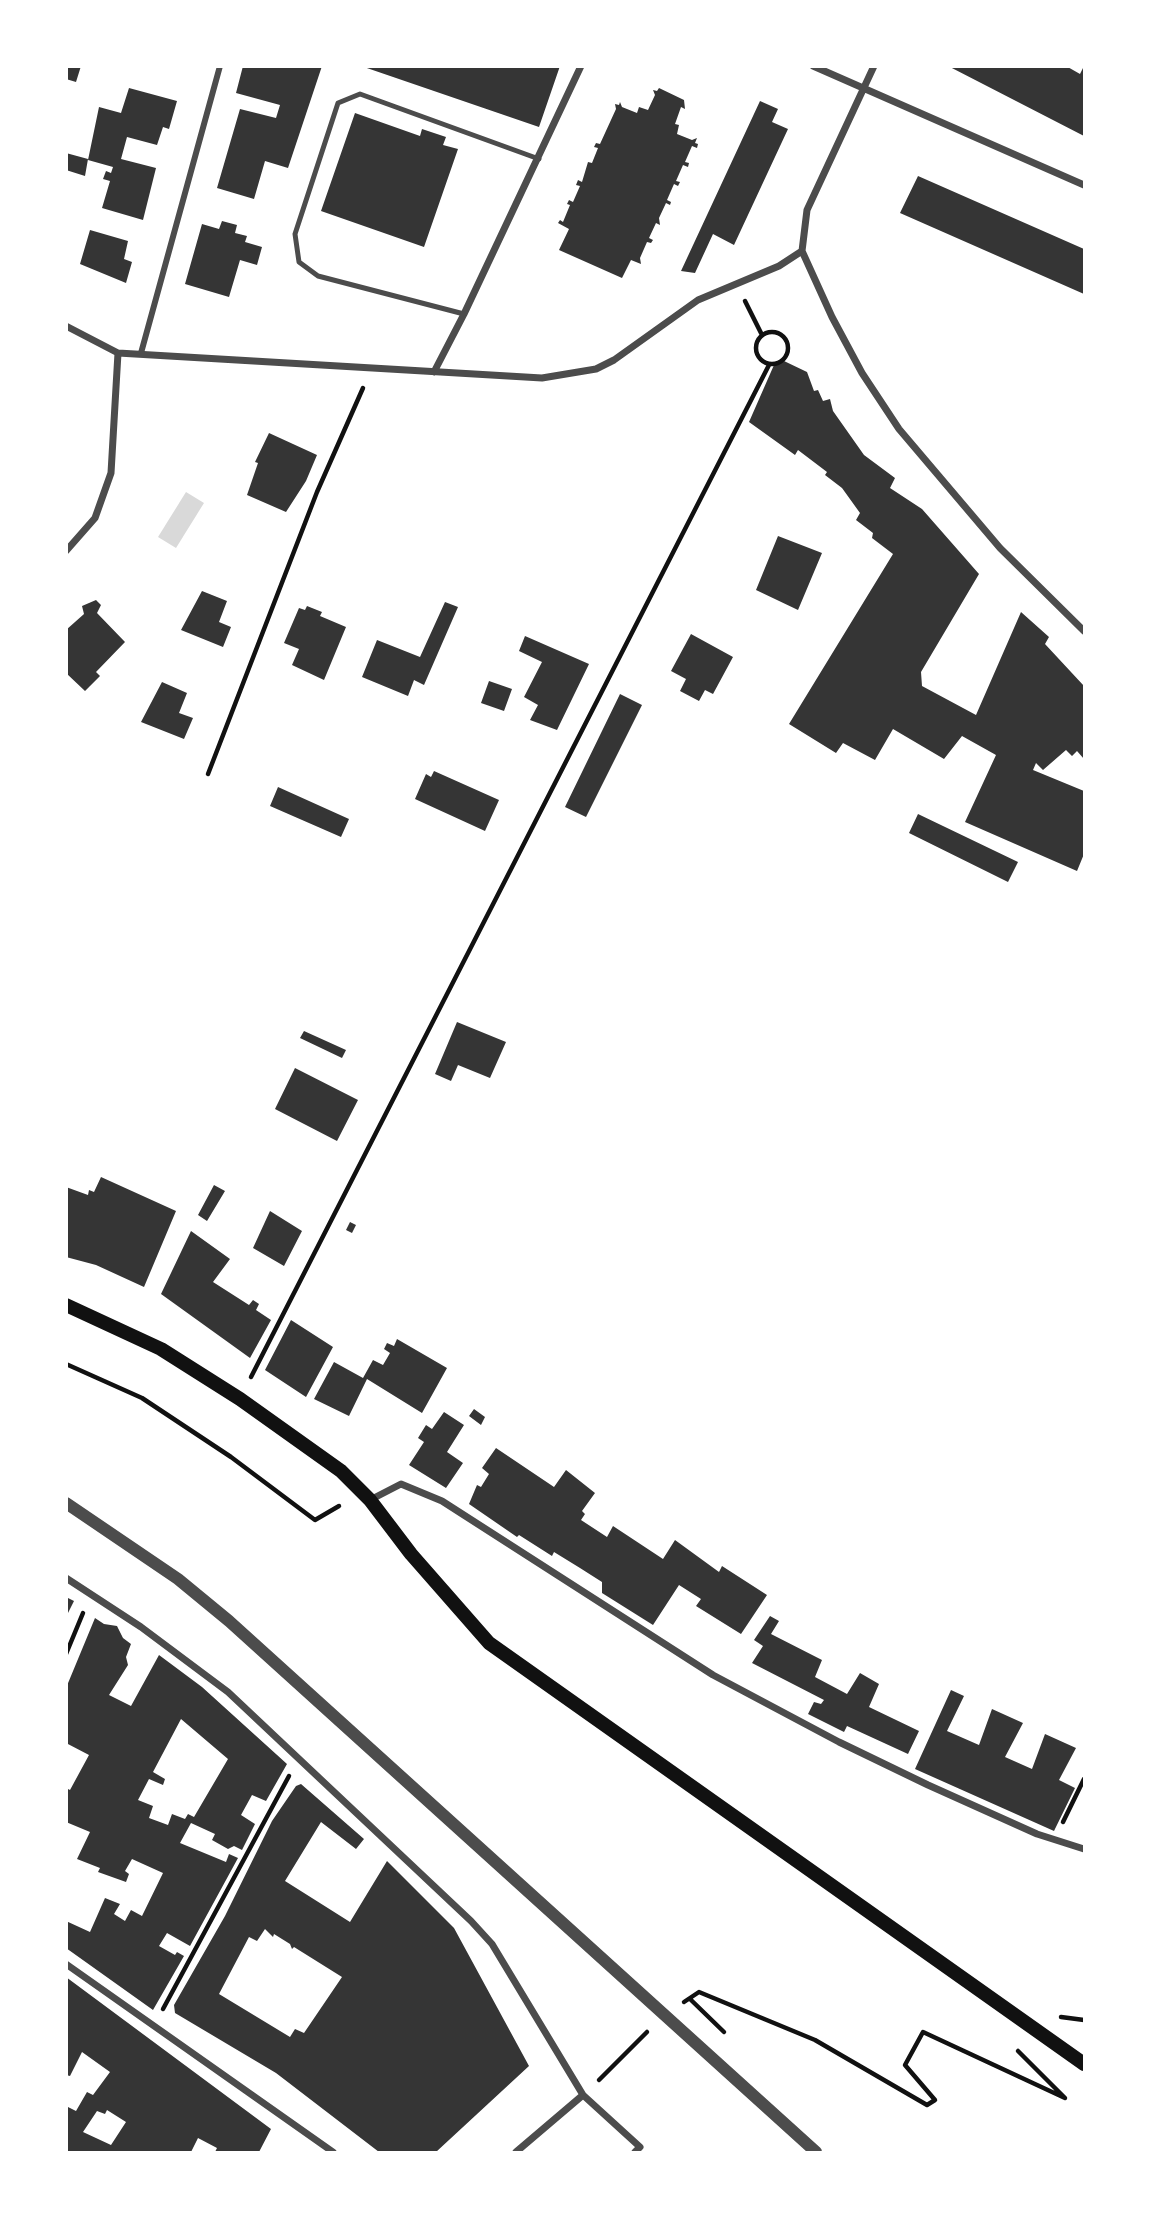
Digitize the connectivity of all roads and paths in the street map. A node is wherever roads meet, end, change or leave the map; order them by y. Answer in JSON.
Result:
{"nodes":[{"id":1,"x":220,"y":66,"type":"edge"},
{"id":2,"x":582,"y":66,"type":"edge"},
{"id":3,"x":813,"y":66,"type":"edge"},
{"id":4,"x":874,"y":66,"type":"edge"},
{"id":5,"x":863,"y":88,"type":"junction"},
{"id":6,"x":539,"y":159,"type":"junction"},
{"id":7,"x":1084,"y":185,"type":"edge"},
{"id":8,"x":802,"y":251,"type":"junction"},
{"id":9,"x":737,"y":284,"type":"junction"},
{"id":10,"x":464,"y":314,"type":"junction"},
{"id":11,"x":66,"y":326,"type":"edge"},
{"id":12,"x":762,"y":335,"type":"junction"},
{"id":13,"x":118,"y":353,"type":"junction"},
{"id":14,"x":141,"y":353,"type":"junction"},
{"id":15,"x":769,"y":365,"type":"junction"},
{"id":16,"x":372,"y":368,"type":"junction"},
{"id":17,"x":433,"y":372,"type":"junction"},
{"id":18,"x":66,"y":551,"type":"edge"},
{"id":19,"x":1084,"y":631,"type":"edge"},
{"id":20,"x":208,"y":774,"type":"dead end"},
{"id":21,"x":66,"y":1305,"type":"edge"},
{"id":22,"x":66,"y":1364,"type":"edge"},
{"id":23,"x":240,"y":1399,"type":"junction"},
{"id":24,"x":341,"y":1471,"type":"junction"},
{"id":25,"x":370,"y":1500,"type":"junction"},
{"id":26,"x":66,"y":1503,"type":"edge"},
{"id":27,"x":66,"y":1578,"type":"edge"},
{"id":28,"x":91,"y":1591,"type":"junction"},
{"id":29,"x":66,"y":1654,"type":"edge"},
{"id":30,"x":298,"y":1758,"type":"junction"},
{"id":31,"x":1084,"y":1779,"type":"edge"},
{"id":32,"x":1055,"y":1839,"type":"junction"},
{"id":33,"x":1084,"y":1849,"type":"edge"},
{"id":34,"x":66,"y":1964,"type":"edge"},
{"id":35,"x":699,"y":1992,"type":"dead end"},
{"id":36,"x":155,"y":2025,"type":"junction"},
{"id":37,"x":643,"y":2036,"type":"dead end"},
{"id":38,"x":1012,"y":2045,"type":"dead end"},
{"id":39,"x":1084,"y":2064,"type":"edge"},
{"id":40,"x":603,"y":2075,"type":"dead end"},
{"id":41,"x":583,"y":2095,"type":"junction"},
{"id":42,"x":637,"y":2150,"type":"edge"},
{"id":43,"x":333,"y":2152,"type":"edge"},
{"id":44,"x":516,"y":2152,"type":"edge"},
{"id":45,"x":649,"y":2152,"type":"edge"},
{"id":46,"x":816,"y":2152,"type":"edge"}],
"edges":[{"from":1,"to":14,"type":"street"},
{"from":2,"to":6,"type":"street"},
{"from":3,"to":5,"type":"street"},
{"from":4,"to":5,"type":"street"},
{"from":5,"to":7,"type":"street"},
{"from":5,"to":8,"type":"street"},
{"from":6,"to":10,"type":"street"},
{"from":6,"to":10,"type":"lane"},
{"from":8,"to":9,"type":"street"},
{"from":8,"to":19,"type":"street"},
{"from":9,"to":12,"type":"path"},
{"from":9,"to":17,"type":"street"},
{"from":10,"to":17,"type":"street"},
{"from":11,"to":13,"type":"street"},
{"from":12,"to":15,"type":"path"},
{"from":12,"to":15,"type":"path"},
{"from":13,"to":14,"type":"street"},
{"from":13,"to":18,"type":"street"},
{"from":14,"to":16,"type":"street"},
{"from":15,"to":23,"type":"path"},
{"from":16,"to":17,"type":"street"},
{"from":16,"to":20,"type":"path"},
{"from":21,"to":23,"type":"main road"},
{"from":22,"to":24,"type":"path"},
{"from":23,"to":24,"type":"main road"},
{"from":24,"to":25,"type":"main road"},
{"from":25,"to":32,"type":"street"},
{"from":25,"to":39,"type":"main road"},
{"from":26,"to":46,"type":"street"},
{"from":27,"to":28,"type":"street"},
{"from":28,"to":29,"type":"path"},
{"from":28,"to":30,"type":"street"},
{"from":30,"to":36,"type":"path"},
{"from":30,"to":41,"type":"street"},
{"from":31,"to":32,"type":"path"},
{"from":32,"to":33,"type":"street"},
{"from":34,"to":36,"type":"street"},
{"from":35,"to":38,"type":"path"},
{"from":36,"to":43,"type":"street"},
{"from":37,"to":40,"type":"path"},
{"from":41,"to":42,"type":"street"},
{"from":41,"to":44,"type":"street"},
{"from":42,"to":45,"type":"street"}]}
